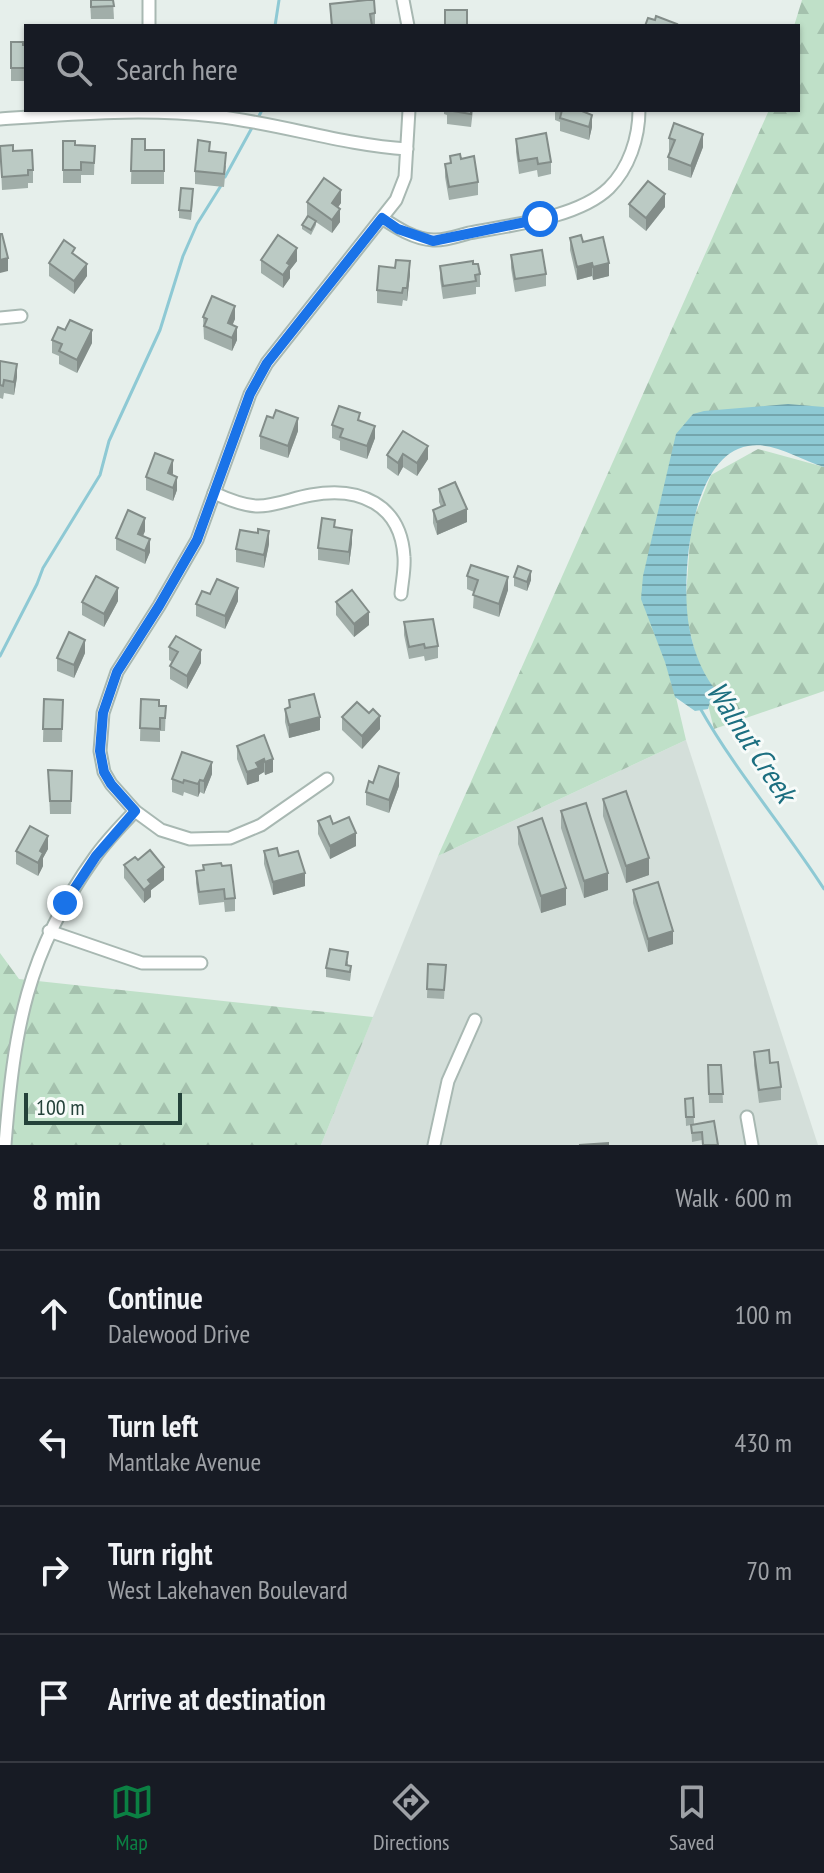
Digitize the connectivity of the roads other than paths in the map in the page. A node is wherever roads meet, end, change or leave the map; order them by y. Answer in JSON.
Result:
{"nodes":[{"id":1,"x":149,"y":0,"type":"edge"},
{"id":2,"x":403,"y":0,"type":"edge"},
{"id":3,"x":149,"y":24,"type":"edge"},
{"id":4,"x":408,"y":24,"type":"edge"},
{"id":5,"x":130,"y":112,"type":"edge"},
{"id":6,"x":162,"y":112,"type":"edge"},
{"id":7,"x":409,"y":112,"type":"edge"},
{"id":8,"x":639,"y":112,"type":"edge"},
{"id":9,"x":0,"y":119,"type":"edge"},
{"id":10,"x":407,"y":149,"type":"junction"},
{"id":11,"x":382,"y":218,"type":"junction"},
{"id":12,"x":21,"y":316,"type":"dead end"},
{"id":13,"x":0,"y":318,"type":"edge"},
{"id":14,"x":214,"y":493,"type":"junction"},
{"id":15,"x":401,"y":594,"type":"dead end"},
{"id":16,"x":327,"y":779,"type":"dead end"},
{"id":17,"x":135,"y":811,"type":"junction"},
{"id":18,"x":49,"y":931,"type":"junction"},
{"id":19,"x":201,"y":963,"type":"dead end"},
{"id":20,"x":475,"y":1020,"type":"dead end"},
{"id":21,"x":747,"y":1117,"type":"dead end"},
{"id":22,"x":5,"y":1145,"type":"edge"},
{"id":23,"x":434,"y":1145,"type":"edge"},
{"id":24,"x":752,"y":1145,"type":"edge"}],
"edges":[{"from":1,"to":3,"type":"street"},
{"from":2,"to":4,"type":"street"},
{"from":5,"to":9,"type":"street"},
{"from":6,"to":10,"type":"street"},
{"from":7,"to":10,"type":"street"},
{"from":8,"to":11,"type":"street"},
{"from":10,"to":11,"type":"street"},
{"from":11,"to":14,"type":"street"},
{"from":12,"to":13,"type":"street"},
{"from":14,"to":15,"type":"street"},
{"from":14,"to":17,"type":"street"},
{"from":16,"to":17,"type":"street"},
{"from":17,"to":18,"type":"street"},
{"from":18,"to":19,"type":"street"},
{"from":18,"to":22,"type":"street"},
{"from":20,"to":23,"type":"street"},
{"from":21,"to":24,"type":"street"}]}
